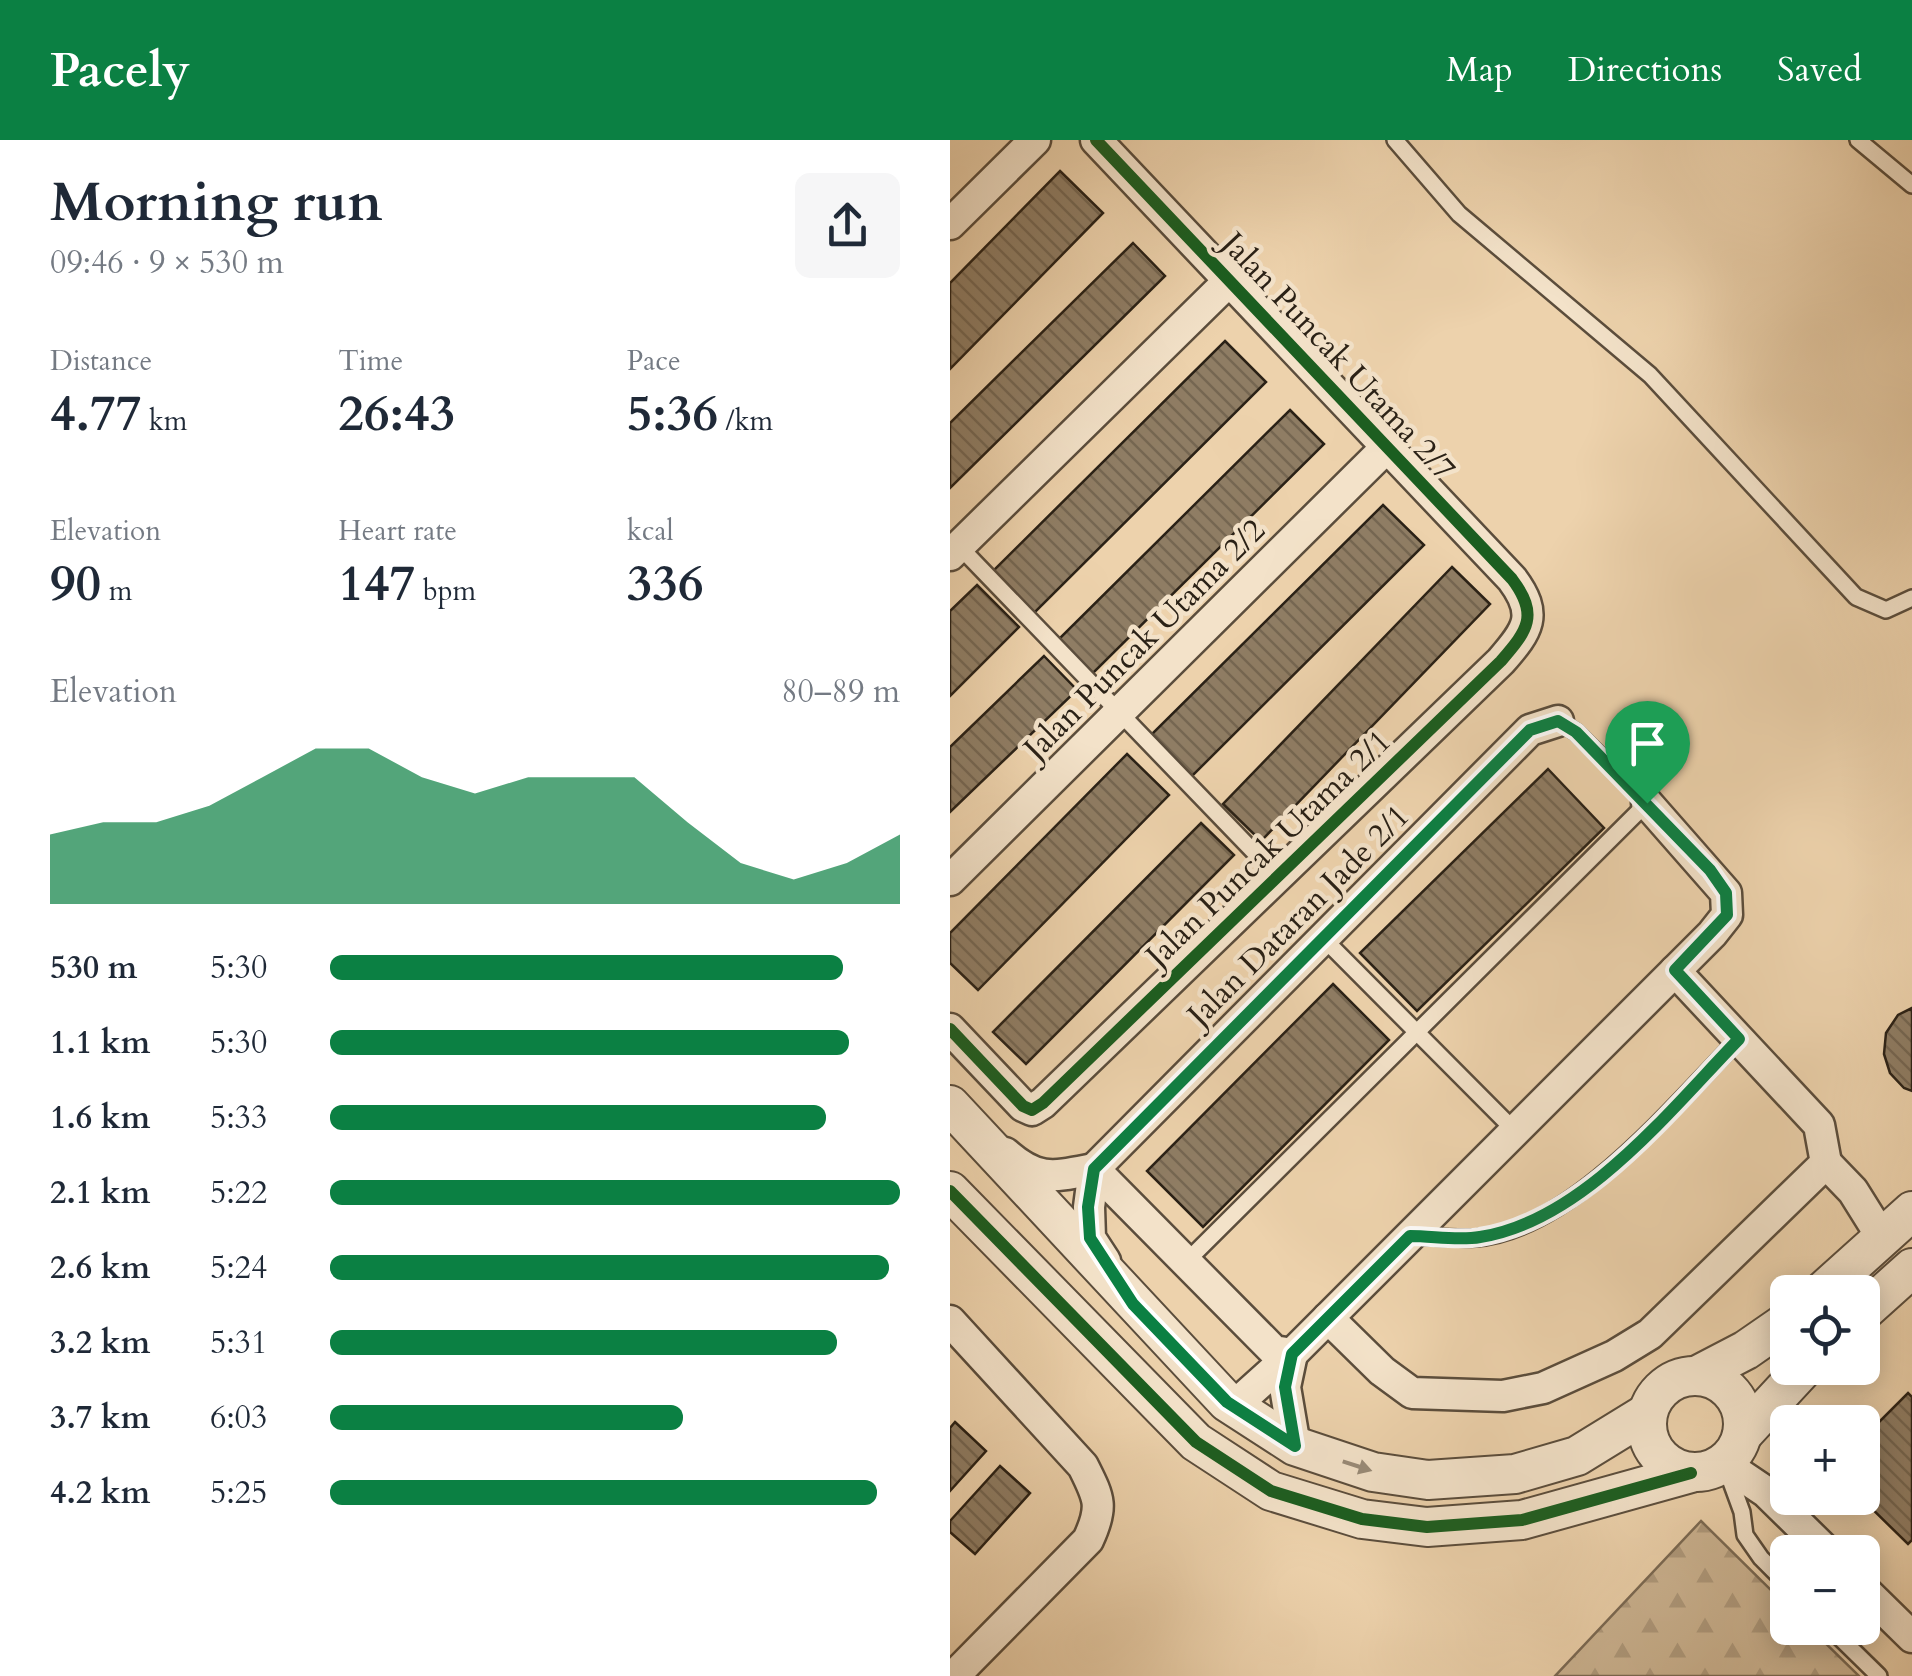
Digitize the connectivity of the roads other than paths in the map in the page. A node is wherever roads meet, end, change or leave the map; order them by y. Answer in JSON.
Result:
{"nodes":[{"id":1,"x":1035,"y":140,"type":"edge"},
{"id":2,"x":1096,"y":140,"type":"edge"},
{"id":3,"x":1395,"y":140,"type":"edge"},
{"id":4,"x":1858,"y":140,"type":"edge"},
{"id":5,"x":1912,"y":185,"type":"edge"},
{"id":6,"x":950,"y":224,"type":"edge"},
{"id":7,"x":1230,"y":280,"type":"junction"},
{"id":8,"x":1387,"y":447,"type":"junction"},
{"id":9,"x":953,"y":546,"type":"edge"},
{"id":10,"x":1912,"y":598,"type":"edge"},
{"id":11,"x":1530,"y":616,"type":"joint"},
{"id":12,"x":1119,"y":712,"type":"junction"},
{"id":13,"x":1558,"y":721,"type":"joint"},
{"id":14,"x":1647,"y":803,"type":"junction"},
{"id":15,"x":1278,"y":877,"type":"junction"},
{"id":16,"x":950,"y":880,"type":"edge"},
{"id":17,"x":1324,"y":939,"type":"junction"},
{"id":18,"x":1675,"y":970,"type":"junction"},
{"id":19,"x":950,"y":1030,"type":"edge"},
{"id":20,"x":1416,"y":1032,"type":"junction"},
{"id":21,"x":1739,"y":1039,"type":"junction"},
{"id":22,"x":950,"y":1105,"type":"edge"},
{"id":23,"x":1515,"y":1131,"type":"junction"},
{"id":24,"x":1826,"y":1163,"type":"junction"},
{"id":25,"x":1094,"y":1169,"type":"junction"},
{"id":26,"x":950,"y":1190,"type":"edge"},
{"id":27,"x":1853,"y":1191,"type":"junction"},
{"id":28,"x":1912,"y":1209,"type":"edge"},
{"id":29,"x":1410,"y":1236,"type":"junction"},
{"id":30,"x":1885,"y":1240,"type":"edge"},
{"id":31,"x":1186,"y":1262,"type":"junction"},
{"id":32,"x":1912,"y":1268,"type":"edge"},
{"id":33,"x":1843,"y":1275,"type":"edge"},
{"id":34,"x":1880,"y":1297,"type":"edge"},
{"id":35,"x":1133,"y":1304,"type":"junction"},
{"id":36,"x":1328,"y":1318,"type":"junction"},
{"id":37,"x":950,"y":1321,"type":"edge"},
{"id":38,"x":1770,"y":1333,"type":"edge"},
{"id":39,"x":1292,"y":1354,"type":"junction"},
{"id":40,"x":1698,"y":1375,"type":"junction"},
{"id":41,"x":1788,"y":1385,"type":"edge"},
{"id":42,"x":1227,"y":1402,"type":"junction"},
{"id":43,"x":1648,"y":1413,"type":"junction"},
{"id":44,"x":1295,"y":1446,"type":"junction"},
{"id":45,"x":1719,"y":1457,"type":"junction"},
{"id":46,"x":1809,"y":1535,"type":"edge"},
{"id":47,"x":1770,"y":1567,"type":"edge"},
{"id":48,"x":1880,"y":1606,"type":"edge"},
{"id":49,"x":1912,"y":1637,"type":"edge"},
{"id":50,"x":1847,"y":1645,"type":"edge"},
{"id":51,"x":954,"y":1676,"type":"edge"},
{"id":52,"x":1879,"y":1676,"type":"edge"}],
"edges":[{"from":1,"to":6,"type":"street"},
{"from":2,"to":7,"type":"street","name":"Jalan Puncak Utama 2/7"},
{"from":3,"to":10,"type":"lane"},
{"from":4,"to":5,"type":"lane"},
{"from":7,"to":8,"type":"street","name":"Jalan Puncak Utama 2/7"},
{"from":7,"to":9,"type":"street"},
{"from":8,"to":11,"type":"street","name":"Jalan Puncak Utama 2/7"},
{"from":8,"to":12,"type":"street","name":"Jalan Puncak Utama 2/2"},
{"from":9,"to":12,"type":"lane"},
{"from":11,"to":15,"type":"street","name":"Jalan Puncak Utama 2/1"},
{"from":12,"to":15,"type":"lane"},
{"from":12,"to":16,"type":"street","name":"Jalan Puncak Utama 2/2"},
{"from":13,"to":14,"type":"lane"},
{"from":13,"to":17,"type":"street","name":"Jalan Dataran Jade 2/1"},
{"from":14,"to":18,"type":"street"},
{"from":14,"to":20,"type":"lane"},
{"from":15,"to":19,"type":"street","name":"Jalan Puncak Utama 2/1"},
{"from":17,"to":20,"type":"lane"},
{"from":17,"to":25,"type":"street","name":"Jalan Dataran Jade 2/1"},
{"from":18,"to":21,"type":"street"},
{"from":18,"to":23,"type":"street"},
{"from":20,"to":23,"type":"lane"},
{"from":20,"to":31,"type":"lane"},
{"from":21,"to":24,"type":"street"},
{"from":21,"to":29,"type":"lane"},
{"from":22,"to":25,"type":"street"},
{"from":22,"to":35,"type":"street"},
{"from":23,"to":29,"type":"street"},
{"from":24,"to":27,"type":"street"},
{"from":24,"to":36,"type":"street"},
{"from":25,"to":31,"type":"street"},
{"from":25,"to":35,"type":"street"},
{"from":26,"to":45,"type":"street"},
{"from":27,"to":28,"type":"street"},
{"from":27,"to":30,"type":"street"},
{"from":28,"to":30,"type":"street"},
{"from":29,"to":36,"type":"street"},
{"from":30,"to":33,"type":"street"},
{"from":31,"to":39,"type":"street"},
{"from":32,"to":34,"type":"street"},
{"from":35,"to":42,"type":"street"},
{"from":36,"to":39,"type":"street"},
{"from":37,"to":51,"type":"street"},
{"from":38,"to":40,"type":"street"},
{"from":39,"to":42,"type":"street"},
{"from":39,"to":44,"type":"street"},
{"from":40,"to":43,"type":"street"},
{"from":40,"to":45,"type":"street"},
{"from":41,"to":45,"type":"street"},
{"from":42,"to":44,"type":"street"},
{"from":44,"to":43,"type":"street","one_way":true},
{"from":43,"to":45,"type":"street"},
{"from":45,"to":46,"type":"street"},
{"from":45,"to":47,"type":"lane"},
{"from":48,"to":49,"type":"street"},
{"from":50,"to":52,"type":"lane"}]}
